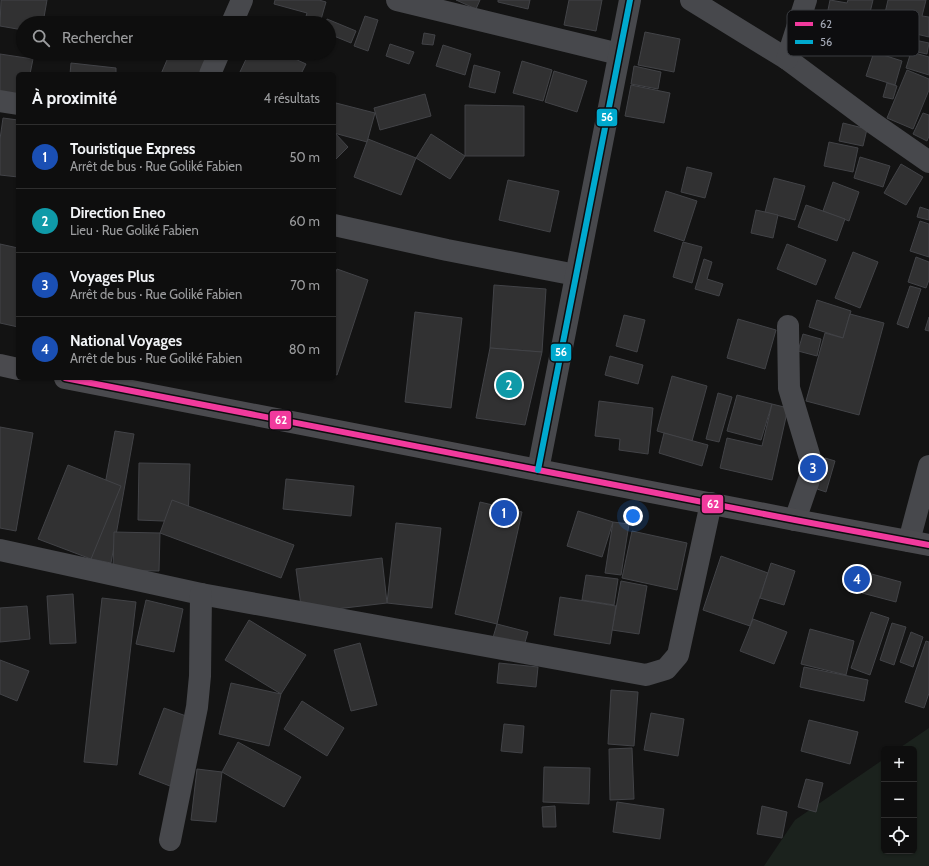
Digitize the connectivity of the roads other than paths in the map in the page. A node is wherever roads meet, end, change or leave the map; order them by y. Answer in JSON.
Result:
{"nodes":[{"id":1,"x":242,"y":0,"type":"edge"},
{"id":2,"x":397,"y":0,"type":"edge"},
{"id":3,"x":630,"y":0,"type":"edge"},
{"id":4,"x":691,"y":0,"type":"edge"},
{"id":5,"x":806,"y":0,"type":"edge"},
{"id":6,"x":803,"y":10,"type":"edge"},
{"id":7,"x":235,"y":16,"type":"edge"},
{"id":8,"x":619,"y":54,"type":"junction"},
{"id":9,"x":788,"y":56,"type":"edge"},
{"id":10,"x":787,"y":59,"type":"junction"},
{"id":11,"x":216,"y":60,"type":"edge"},
{"id":12,"x":211,"y":72,"type":"edge"},
{"id":13,"x":0,"y":101,"type":"edge"},
{"id":14,"x":16,"y":104,"type":"edge"},
{"id":15,"x":929,"y":162,"type":"edge"},
{"id":16,"x":336,"y":225,"type":"edge"},
{"id":17,"x":576,"y":275,"type":"junction"},
{"id":18,"x":788,"y":326,"type":"dead end"},
{"id":19,"x":0,"y":365,"type":"edge"},
{"id":20,"x":16,"y":369,"type":"edge"},
{"id":21,"x":78,"y":380,"type":"edge"},
{"id":22,"x":929,"y":466,"type":"edge"},
{"id":23,"x":538,"y":470,"type":"junction"},
{"id":24,"x":711,"y":503,"type":"junction"},
{"id":25,"x":795,"y":520,"type":"junction"},
{"id":26,"x":919,"y":543,"type":"edge"},
{"id":27,"x":0,"y":550,"type":"edge"},
{"id":28,"x":201,"y":594,"type":"junction"},
{"id":29,"x":170,"y":840,"type":"dead end"}],
"edges":[{"from":1,"to":7,"type":"street"},
{"from":2,"to":8,"type":"street"},
{"from":3,"to":8,"type":"street"},
{"from":4,"to":10,"type":"street"},
{"from":5,"to":6,"type":"street"},
{"from":8,"to":17,"type":"street"},
{"from":9,"to":10,"type":"street"},
{"from":10,"to":15,"type":"street"},
{"from":11,"to":12,"type":"street"},
{"from":13,"to":14,"type":"street"},
{"from":16,"to":17,"type":"street"},
{"from":17,"to":23,"type":"street"},
{"from":18,"to":25,"type":"street"},
{"from":19,"to":20,"type":"highway"},
{"from":21,"to":23,"type":"highway"},
{"from":22,"to":26,"type":"street"},
{"from":23,"to":24,"type":"highway"},
{"from":24,"to":25,"type":"highway"},
{"from":24,"to":28,"type":"street"},
{"from":25,"to":26,"type":"highway"},
{"from":27,"to":28,"type":"street"},
{"from":28,"to":29,"type":"street"}]}
